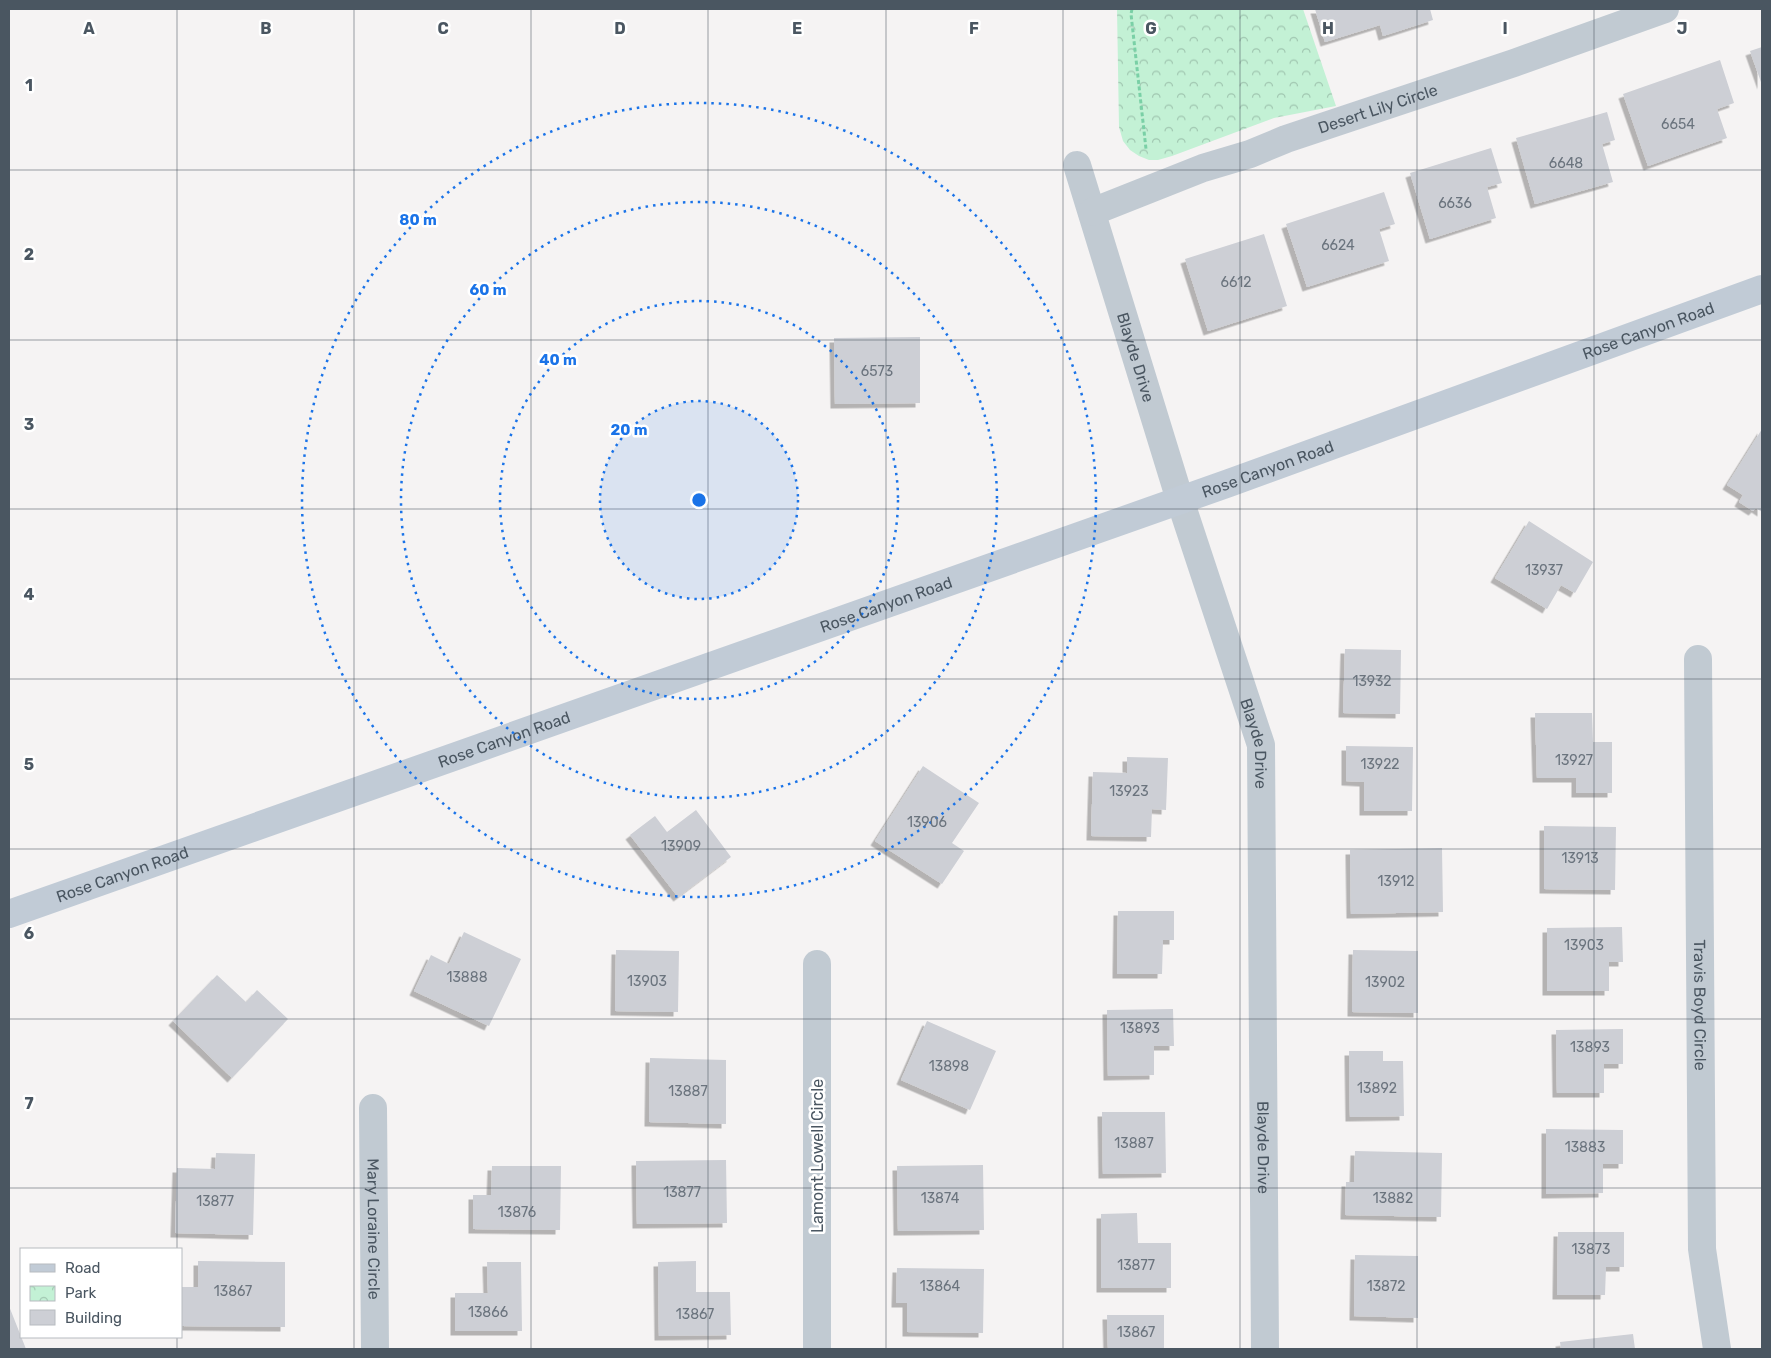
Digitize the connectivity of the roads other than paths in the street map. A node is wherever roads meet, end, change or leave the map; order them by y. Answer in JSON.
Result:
{"nodes":[{"id":1,"x":1665,"y":9,"type":"edge"},
{"id":2,"x":1078,"y":165,"type":"dead end"},
{"id":3,"x":1092,"y":212,"type":"junction"},
{"id":4,"x":1762,"y":289,"type":"edge"},
{"id":5,"x":1180,"y":500,"type":"junction"},
{"id":6,"x":1698,"y":659,"type":"dead end"},
{"id":7,"x":9,"y":914,"type":"edge"},
{"id":8,"x":817,"y":964,"type":"dead end"},
{"id":9,"x":373,"y":1108,"type":"dead end"},
{"id":10,"x":375,"y":1349,"type":"edge"},
{"id":11,"x":817,"y":1349,"type":"edge"},
{"id":12,"x":1265,"y":1349,"type":"edge"},
{"id":13,"x":1718,"y":1349,"type":"edge"}],
"edges":[{"from":1,"to":3,"type":"street","name":"Desert Lily Circle"},
{"from":2,"to":3,"type":"street","name":"Blayde Drive"},
{"from":3,"to":5,"type":"street","name":"Blayde Drive"},
{"from":4,"to":5,"type":"street","name":"Rose Canyon Road"},
{"from":5,"to":7,"type":"street","name":"Rose Canyon Road"},
{"from":5,"to":12,"type":"street","name":"Blayde Drive"},
{"from":6,"to":13,"type":"street","name":"Travis Boyd Circle"},
{"from":8,"to":11,"type":"street","name":"Lamont Lowell Circle"},
{"from":9,"to":10,"type":"street","name":"Mary Loraine Circle"}]}
